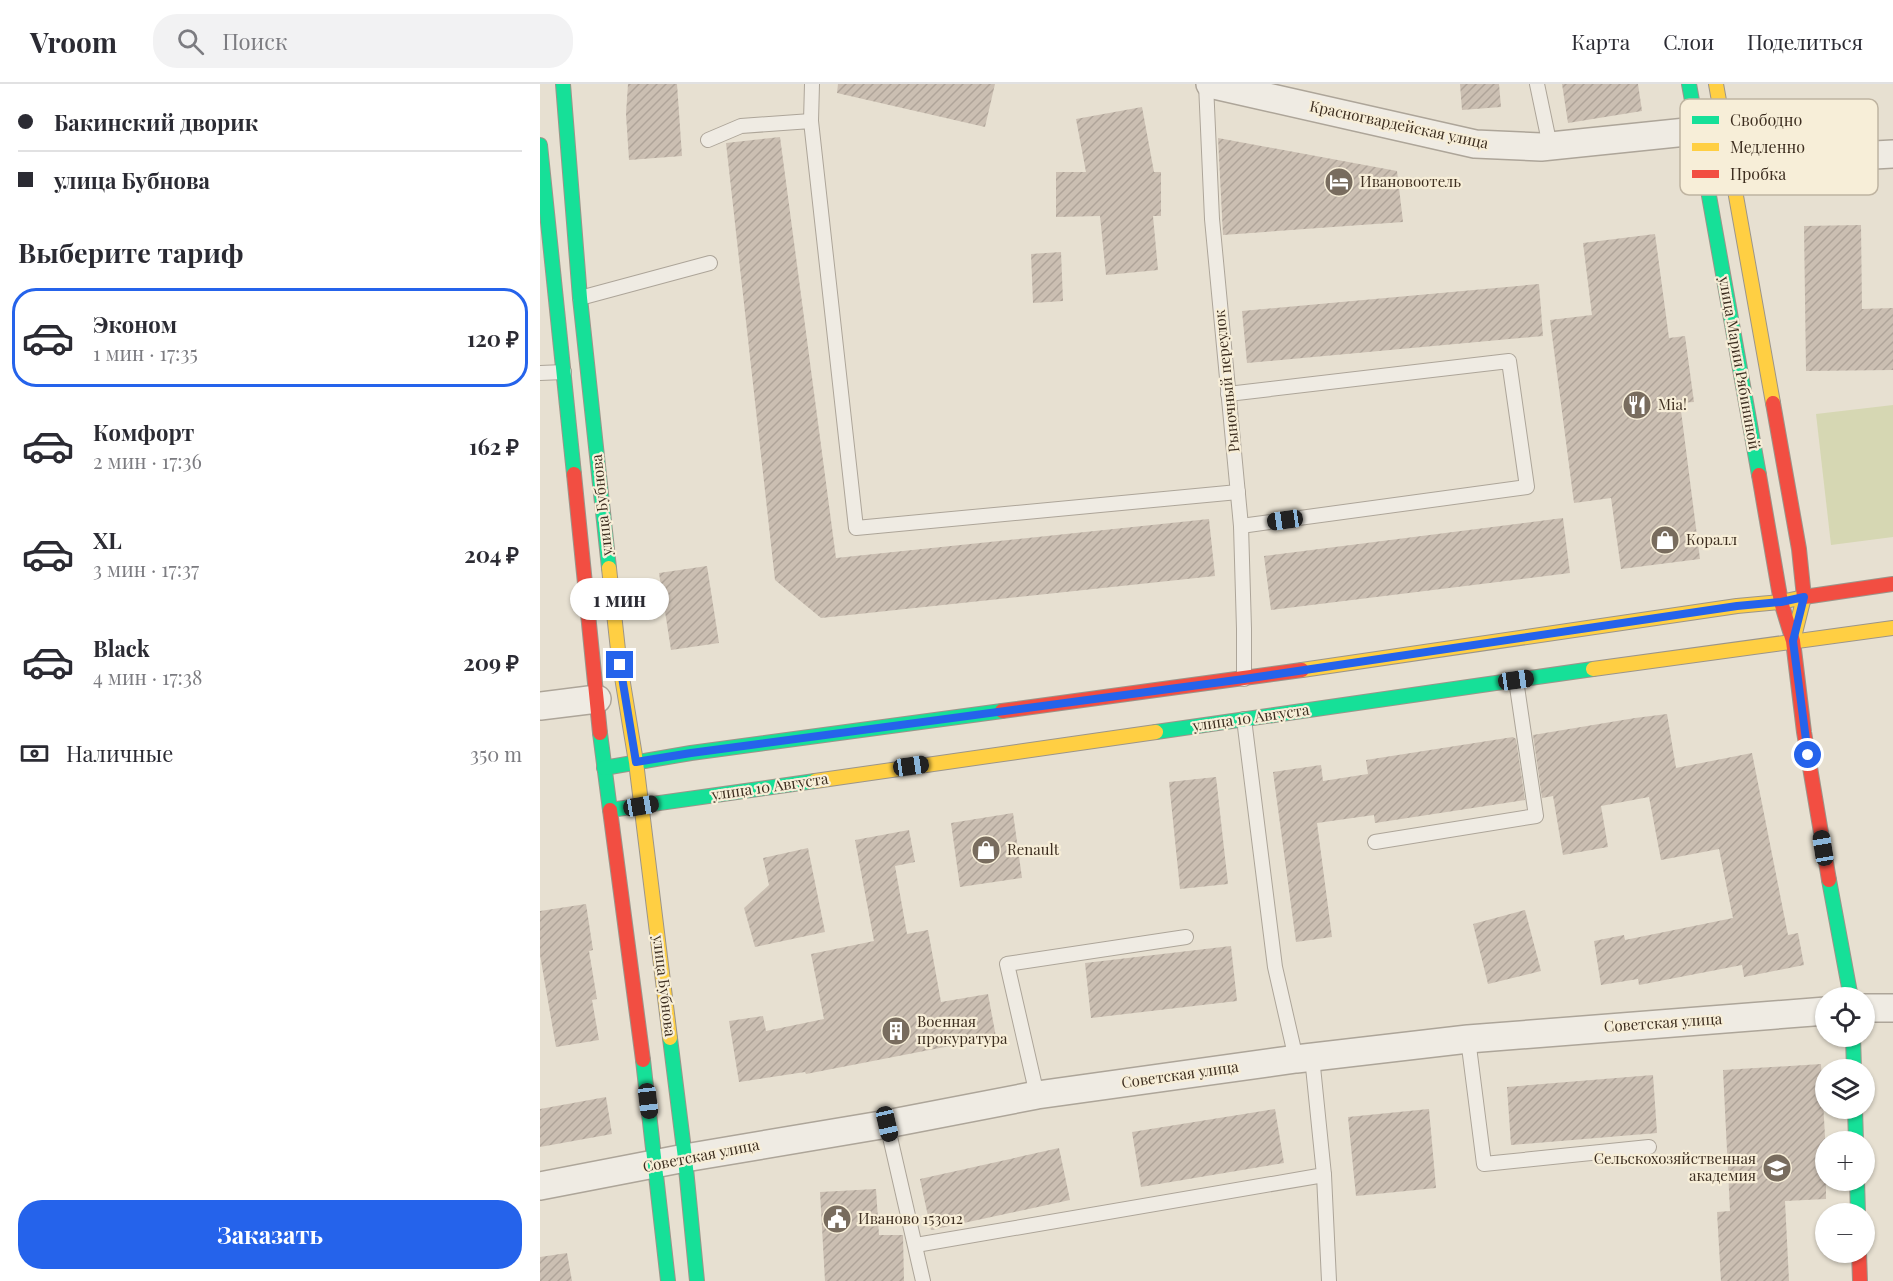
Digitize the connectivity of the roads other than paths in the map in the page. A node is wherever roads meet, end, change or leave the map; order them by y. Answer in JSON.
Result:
{"nodes":[{"id":1,"x":563,"y":84,"type":"edge"},
{"id":2,"x":812,"y":84,"type":"edge"},
{"id":3,"x":1208,"y":84,"type":"edge"},
{"id":4,"x":1537,"y":84,"type":"edge"},
{"id":5,"x":1689,"y":84,"type":"edge"},
{"id":6,"x":1716,"y":84,"type":"edge"},
{"id":7,"x":1691,"y":99,"type":"edge"},
{"id":8,"x":1719,"y":99,"type":"edge"},
{"id":9,"x":811,"y":121,"type":"junction"},
{"id":10,"x":1680,"y":133,"type":"edge"},
{"id":11,"x":708,"y":140,"type":"dead end"},
{"id":12,"x":540,"y":145,"type":"edge"},
{"id":13,"x":1550,"y":146,"type":"junction"},
{"id":14,"x":1893,"y":154,"type":"edge"},
{"id":15,"x":1878,"y":155,"type":"edge"},
{"id":16,"x":1708,"y":195,"type":"edge"},
{"id":17,"x":1736,"y":195,"type":"edge"},
{"id":18,"x":544,"y":227,"type":"edge"},
{"id":19,"x":710,"y":263,"type":"dead end"},
{"id":20,"x":580,"y":298,"type":"junction"},
{"id":21,"x":564,"y":372,"type":"junction"},
{"id":22,"x":540,"y":373,"type":"edge"},
{"id":23,"x":1228,"y":394,"type":"junction"},
{"id":24,"x":1238,"y":492,"type":"junction"},
{"id":25,"x":1241,"y":526,"type":"junction"},
{"id":26,"x":1893,"y":584,"type":"edge"},
{"id":27,"x":1804,"y":597,"type":"junction"},
{"id":28,"x":1781,"y":602,"type":"junction"},
{"id":29,"x":1893,"y":628,"type":"edge"},
{"id":30,"x":1793,"y":641,"type":"junction"},
{"id":31,"x":1516,"y":680,"type":"junction"},
{"id":32,"x":1244,"y":684,"type":"junction"},
{"id":33,"x":597,"y":699,"type":"junction"},
{"id":34,"x":540,"y":706,"type":"edge"},
{"id":35,"x":1244,"y":714,"type":"junction"},
{"id":36,"x":636,"y":762,"type":"junction"},
{"id":37,"x":604,"y":768,"type":"junction"},
{"id":38,"x":641,"y":806,"type":"junction"},
{"id":39,"x":610,"y":810,"type":"junction"},
{"id":40,"x":1376,"y":842,"type":"dead end"},
{"id":41,"x":1186,"y":937,"type":"dead end"},
{"id":42,"x":1849,"y":987,"type":"edge"},
{"id":43,"x":1875,"y":1008,"type":"edge"},
{"id":44,"x":1893,"y":1008,"type":"edge"},
{"id":45,"x":1815,"y":1012,"type":"edge"},
{"id":46,"x":1468,"y":1039,"type":"junction"},
{"id":47,"x":1304,"y":1058,"type":"junction"},
{"id":48,"x":1037,"y":1095,"type":"junction"},
{"id":49,"x":887,"y":1124,"type":"junction"},
{"id":50,"x":1649,"y":1148,"type":"dead end"},
{"id":51,"x":685,"y":1158,"type":"junction"},
{"id":52,"x":656,"y":1164,"type":"junction"},
{"id":53,"x":1324,"y":1175,"type":"junction"},
{"id":54,"x":540,"y":1186,"type":"edge"},
{"id":55,"x":916,"y":1245,"type":"junction"},
{"id":56,"x":1859,"y":1263,"type":"edge"},
{"id":57,"x":668,"y":1281,"type":"edge"},
{"id":58,"x":697,"y":1281,"type":"edge"},
{"id":59,"x":923,"y":1281,"type":"edge"},
{"id":60,"x":1329,"y":1281,"type":"edge"},
{"id":61,"x":1860,"y":1281,"type":"edge"}],
"edges":[{"from":1,"to":20,"type":"main road","name":"улица Бубнова"},
{"from":2,"to":9,"type":"lane"},
{"from":3,"to":13,"type":"street","name":"Красногвардейская улица"},
{"from":3,"to":23,"type":"lane","name":"Рыночный переулок"},
{"from":4,"to":13,"type":"lane"},
{"from":5,"to":7,"type":"main road","name":"улица Марии Рябининой"},
{"from":6,"to":8,"type":"main road","name":"улица Марии Рябининой"},
{"from":9,"to":11,"type":"lane"},
{"from":9,"to":24,"type":"lane"},
{"from":10,"to":13,"type":"street","name":"Красногвардейская улица"},
{"from":12,"to":18,"type":"main road","name":"улица Бубнова"},
{"from":14,"to":15,"type":"street"},
{"from":16,"to":28,"type":"main road","name":"улица Марии Рябининой"},
{"from":17,"to":27,"type":"main road","name":"улица Марии Рябининой"},
{"from":18,"to":21,"type":"main road","name":"улица Бубнова"},
{"from":19,"to":20,"type":"lane"},
{"from":20,"to":36,"type":"main road","name":"улица Бубнова"},
{"from":21,"to":22,"type":"lane"},
{"from":21,"to":33,"type":"main road","name":"улица Бубнова"},
{"from":23,"to":24,"type":"lane","name":"Рыночный переулок"},
{"from":23,"to":25,"type":"lane"},
{"from":24,"to":25,"type":"lane","name":"Рыночный переулок"},
{"from":25,"to":32,"type":"lane","name":"Рыночный переулок"},
{"from":26,"to":27,"type":"main road"},
{"from":27,"to":28,"type":"main road"},
{"from":27,"to":30,"type":"main road","name":"улица Марии Рябининой"},
{"from":28,"to":30,"type":"main road","name":"улица Марии Рябининой"},
{"from":28,"to":32,"type":"main road"},
{"from":29,"to":30,"type":"main road","name":"улица 10 Августа"},
{"from":30,"to":31,"type":"main road","name":"улица 10 Августа"},
{"from":30,"to":42,"type":"main road","name":"улица Марии Рябининой"},
{"from":31,"to":35,"type":"main road","name":"улица 10 Августа"},
{"from":31,"to":40,"type":"lane"},
{"from":32,"to":36,"type":"main road"},
{"from":33,"to":34,"type":"street"},
{"from":33,"to":37,"type":"main road","name":"улица Бубнова"},
{"from":35,"to":38,"type":"main road","name":"улица 10 Августа"},
{"from":35,"to":47,"type":"lane"},
{"from":36,"to":37,"type":"main road"},
{"from":36,"to":38,"type":"main road","name":"улица Бубнова"},
{"from":37,"to":39,"type":"main road","name":"улица Бубнова"},
{"from":38,"to":39,"type":"main road","name":"улица 10 Августа"},
{"from":38,"to":51,"type":"main road","name":"улица Бубнова"},
{"from":39,"to":52,"type":"main road","name":"улица Бубнова"},
{"from":41,"to":48,"type":"lane"},
{"from":43,"to":44,"type":"street"},
{"from":45,"to":46,"type":"street","name":"Советская улица"},
{"from":46,"to":47,"type":"street","name":"Советская улица"},
{"from":46,"to":50,"type":"lane"},
{"from":47,"to":48,"type":"street","name":"Советская улица"},
{"from":47,"to":53,"type":"lane"},
{"from":48,"to":49,"type":"street","name":"Советская улица"},
{"from":49,"to":51,"type":"street","name":"Советская улица"},
{"from":49,"to":55,"type":"lane"},
{"from":51,"to":52,"type":"street","name":"Советская улица"},
{"from":51,"to":58,"type":"main road","name":"улица Бубнова"},
{"from":52,"to":54,"type":"street","name":"Советская улица"},
{"from":52,"to":57,"type":"main road","name":"улица Бубнова"},
{"from":53,"to":55,"type":"lane"},
{"from":53,"to":60,"type":"lane"},
{"from":55,"to":59,"type":"lane"},
{"from":56,"to":61,"type":"main road"}]}
